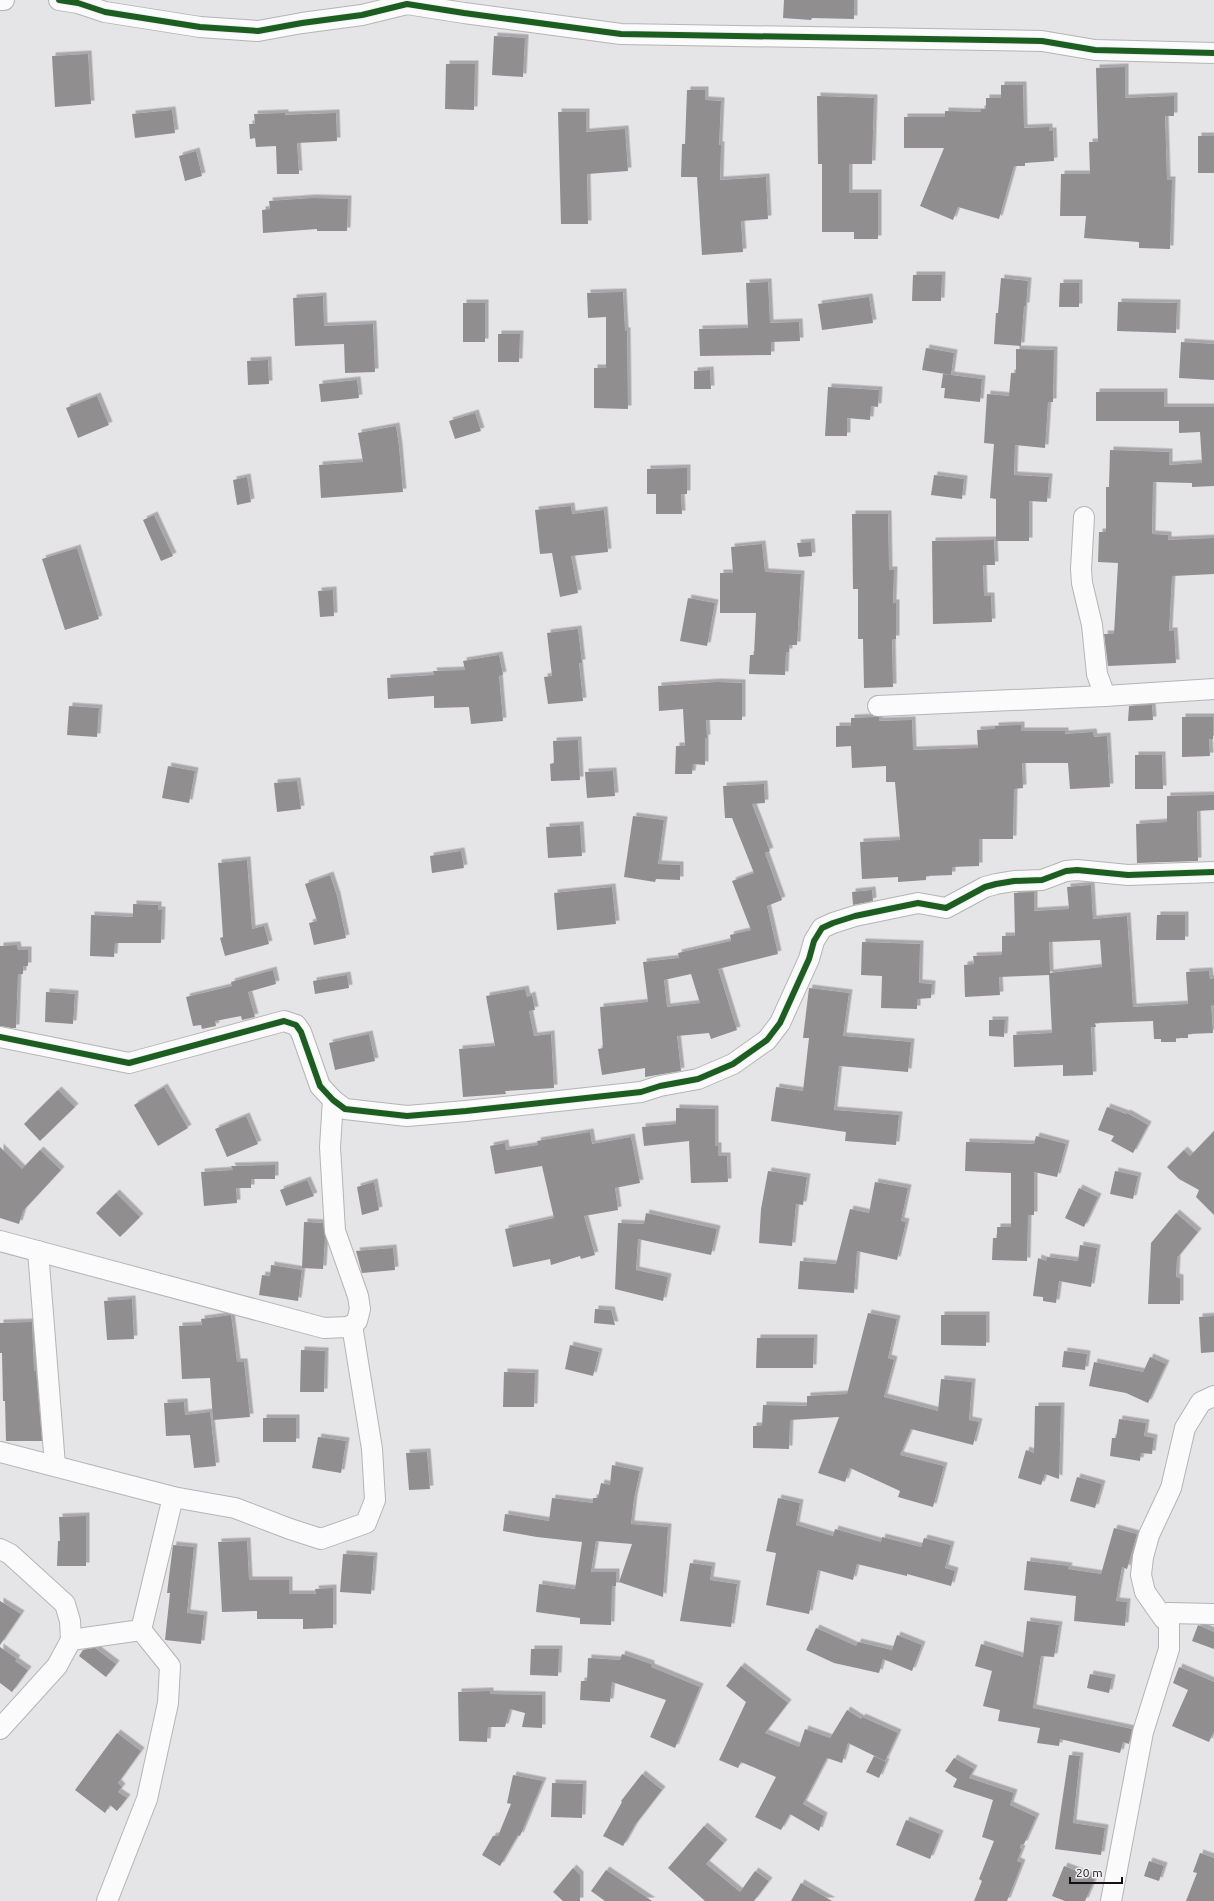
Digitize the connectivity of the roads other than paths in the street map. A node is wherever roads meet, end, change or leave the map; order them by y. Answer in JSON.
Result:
{"nodes":[{"id":1,"x":0,"y":0,"type":"edge"},
{"id":2,"x":4,"y":0,"type":"edge"},
{"id":3,"x":59,"y":0,"type":"edge"},
{"id":4,"x":1214,"y":53,"type":"edge"},
{"id":5,"x":1084,"y":517,"type":"dead end"},
{"id":6,"x":1214,"y":689,"type":"edge"},
{"id":7,"x":1105,"y":696,"type":"junction"},
{"id":8,"x":878,"y":706,"type":"dead end"},
{"id":9,"x":1214,"y":872,"type":"edge"},
{"id":10,"x":0,"y":1037,"type":"edge"},
{"id":11,"x":333,"y":1100,"type":"junction"},
{"id":12,"x":0,"y":1241,"type":"edge"},
{"id":13,"x":38,"y":1251,"type":"junction"},
{"id":14,"x":352,"y":1325,"type":"junction"},
{"id":15,"x":1214,"y":1396,"type":"edge"},
{"id":16,"x":0,"y":1452,"type":"edge"},
{"id":17,"x":55,"y":1465,"type":"junction"},
{"id":18,"x":174,"y":1497,"type":"junction"},
{"id":19,"x":0,"y":1548,"type":"edge"},
{"id":20,"x":1169,"y":1613,"type":"junction"},
{"id":21,"x":1214,"y":1614,"type":"edge"},
{"id":22,"x":141,"y":1630,"type":"junction"},
{"id":23,"x":71,"y":1640,"type":"junction"},
{"id":24,"x":0,"y":1729,"type":"edge"},
{"id":25,"x":107,"y":1901,"type":"edge"},
{"id":26,"x":1111,"y":1901,"type":"edge"}],
"edges":[{"from":1,"to":2,"type":"street"},
{"from":3,"to":4,"type":"street"},
{"from":5,"to":7,"type":"street"},
{"from":6,"to":7,"type":"street"},
{"from":7,"to":8,"type":"street"},
{"from":9,"to":11,"type":"street"},
{"from":10,"to":11,"type":"street"},
{"from":11,"to":14,"type":"street"},
{"from":12,"to":13,"type":"street"},
{"from":13,"to":14,"type":"street"},
{"from":13,"to":17,"type":"street"},
{"from":14,"to":18,"type":"street"},
{"from":15,"to":20,"type":"street"},
{"from":16,"to":17,"type":"street"},
{"from":17,"to":18,"type":"street"},
{"from":18,"to":22,"type":"street"},
{"from":19,"to":23,"type":"street"},
{"from":20,"to":21,"type":"street"},
{"from":20,"to":26,"type":"street"},
{"from":22,"to":23,"type":"street"},
{"from":22,"to":25,"type":"street"},
{"from":23,"to":24,"type":"street"}]}
